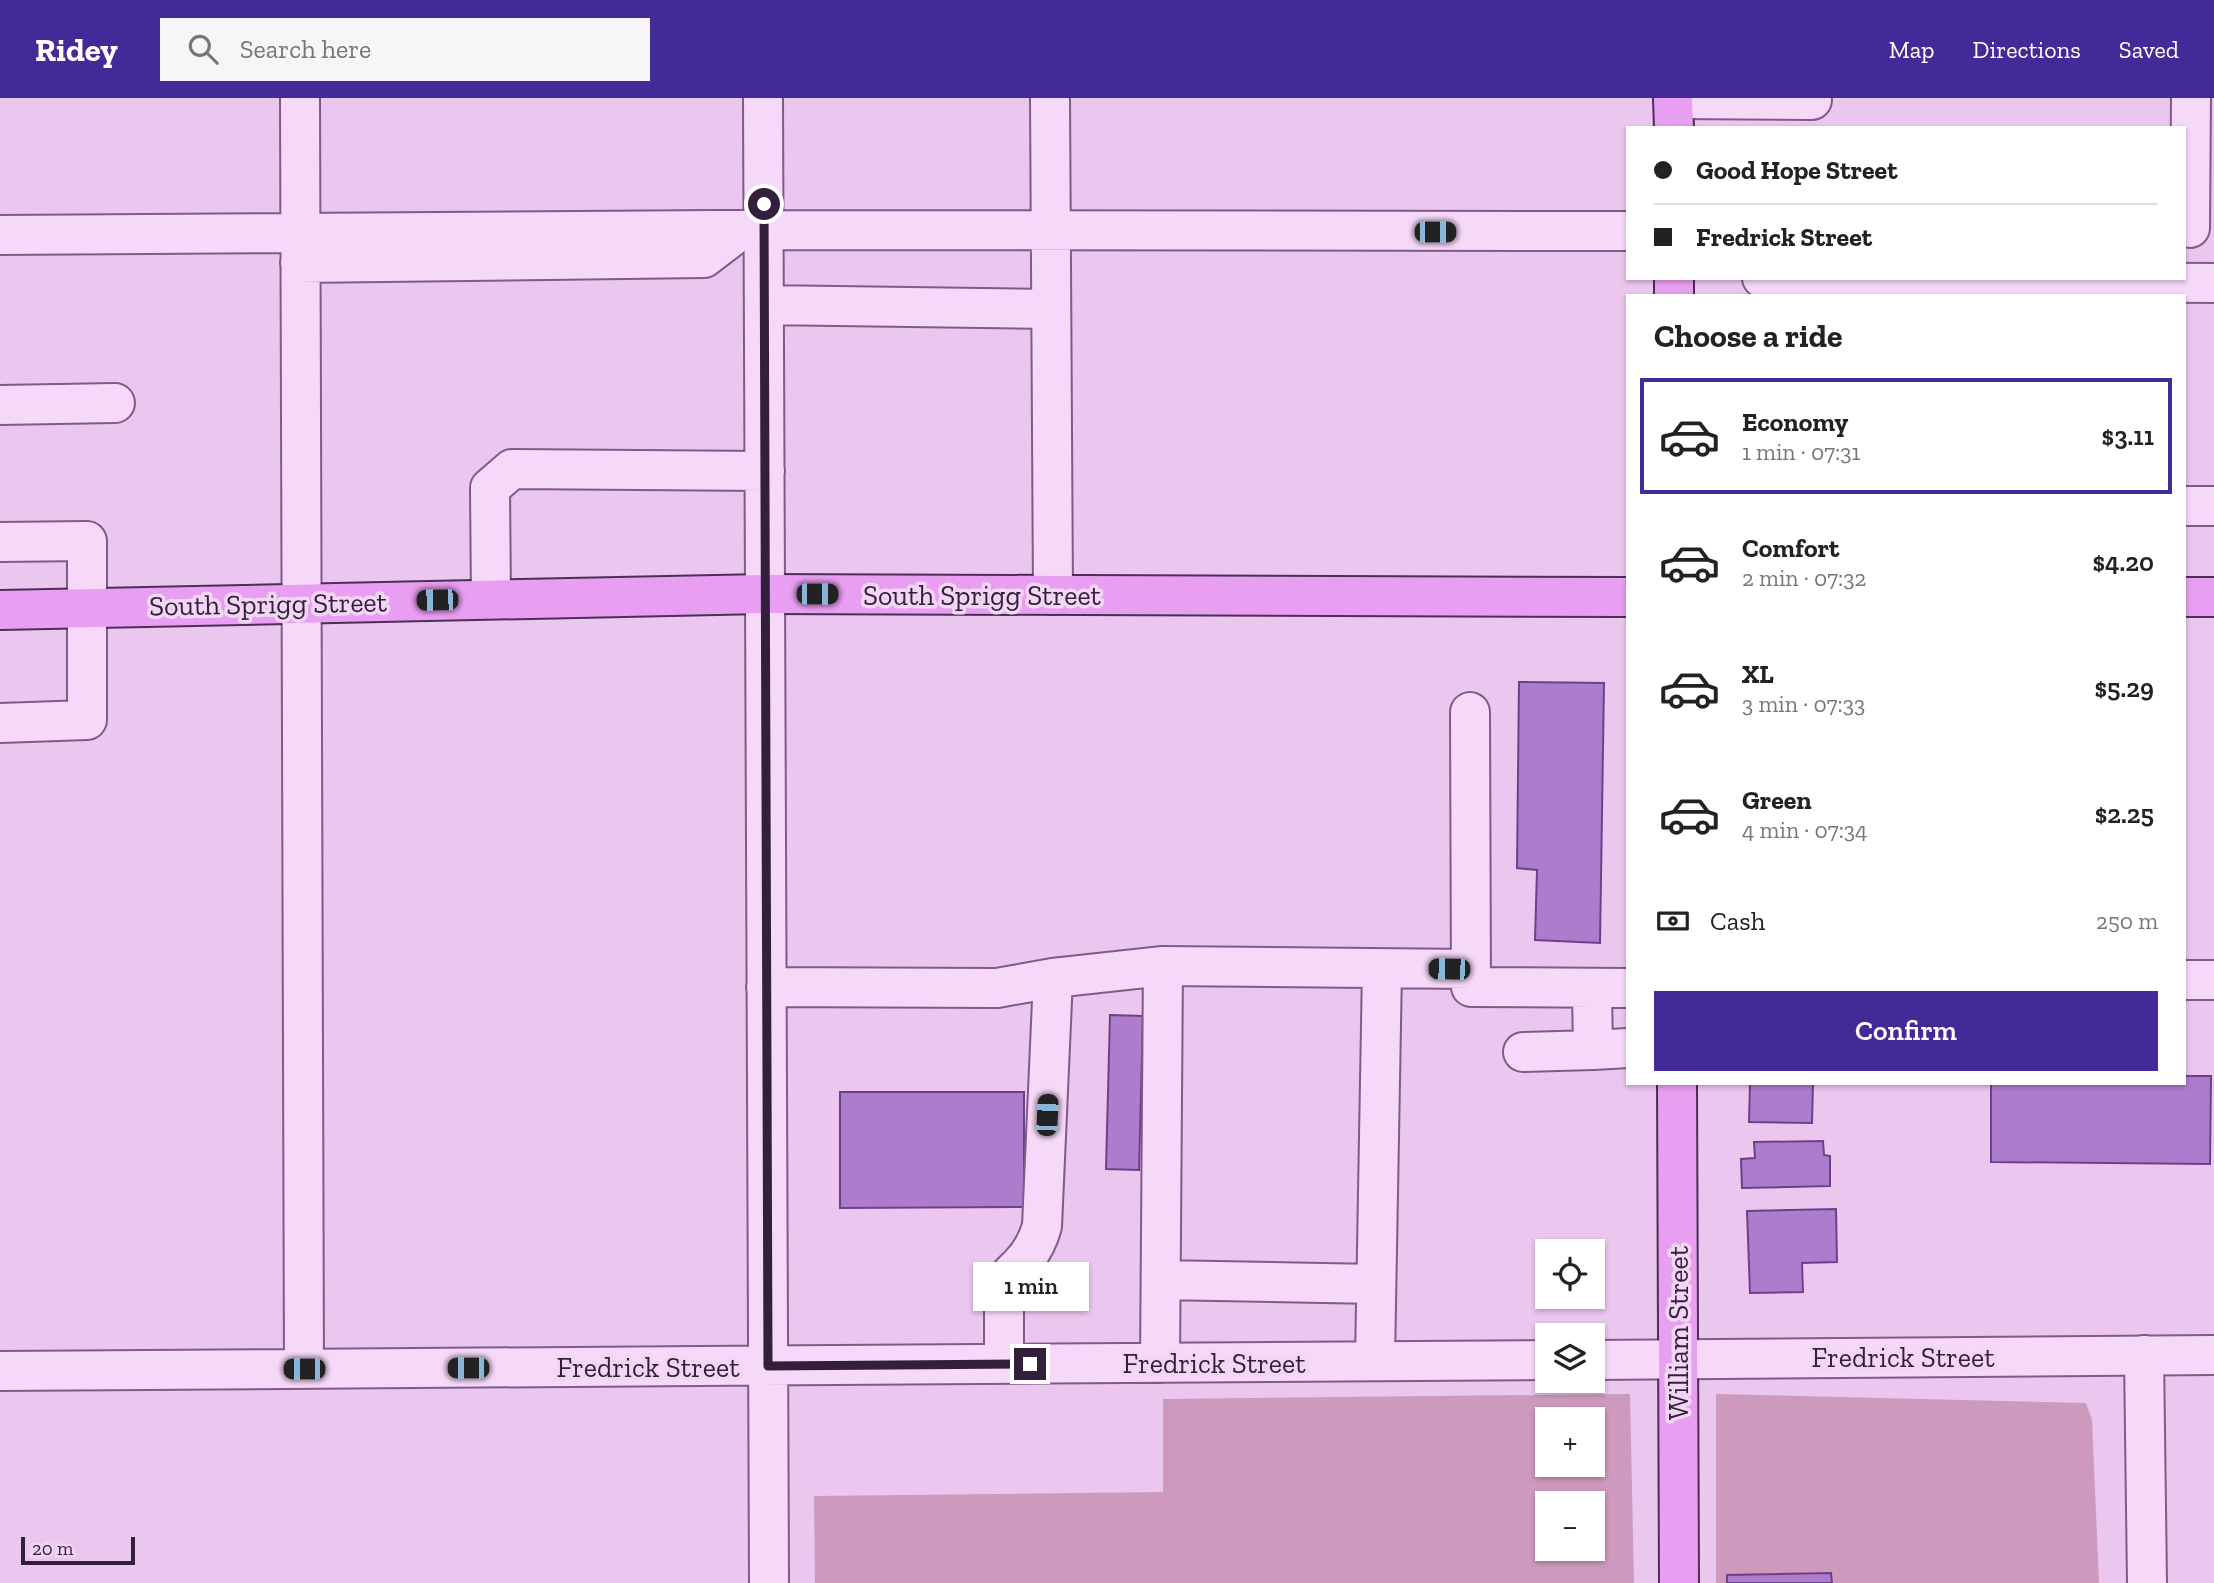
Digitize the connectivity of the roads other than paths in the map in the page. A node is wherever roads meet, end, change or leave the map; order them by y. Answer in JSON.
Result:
{"nodes":[{"id":1,"x":300,"y":98,"type":"edge"},
{"id":2,"x":763,"y":98,"type":"edge"},
{"id":3,"x":1050,"y":98,"type":"edge"},
{"id":4,"x":1673,"y":98,"type":"edge"},
{"id":5,"x":2191,"y":98,"type":"edge"},
{"id":6,"x":1812,"y":108,"type":"edge"},
{"id":7,"x":1674,"y":126,"type":"edge"},
{"id":8,"x":2196,"y":228,"type":"edge"},
{"id":9,"x":751,"y":231,"type":"junction"},
{"id":10,"x":1049,"y":231,"type":"junction"},
{"id":11,"x":1626,"y":231,"type":"edge"},
{"id":12,"x":0,"y":235,"type":"edge"},
{"id":13,"x":300,"y":248,"type":"junction"},
{"id":14,"x":1793,"y":280,"type":"edge"},
{"id":15,"x":2214,"y":283,"type":"edge"},
{"id":16,"x":1931,"y":289,"type":"edge"},
{"id":17,"x":764,"y":305,"type":"junction"},
{"id":18,"x":1050,"y":309,"type":"junction"},
{"id":19,"x":115,"y":403,"type":"dead end"},
{"id":20,"x":0,"y":405,"type":"edge"},
{"id":21,"x":765,"y":471,"type":"junction"},
{"id":22,"x":2186,"y":506,"type":"edge"},
{"id":23,"x":2214,"y":506,"type":"edge"},
{"id":24,"x":0,"y":542,"type":"edge"},
{"id":25,"x":765,"y":594,"type":"junction"},
{"id":26,"x":1053,"y":595,"type":"junction"},
{"id":27,"x":1626,"y":597,"type":"edge"},
{"id":28,"x":2186,"y":597,"type":"edge"},
{"id":29,"x":2214,"y":597,"type":"edge"},
{"id":30,"x":491,"y":599,"type":"junction"},
{"id":31,"x":302,"y":603,"type":"junction"},
{"id":32,"x":86,"y":608,"type":"junction"},
{"id":33,"x":0,"y":610,"type":"edge"},
{"id":34,"x":1470,"y":712,"type":"dead end"},
{"id":35,"x":0,"y":723,"type":"edge"},
{"id":36,"x":1163,"y":966,"type":"junction"},
{"id":37,"x":1382,"y":969,"type":"junction"},
{"id":38,"x":1471,"y":969,"type":"junction"},
{"id":39,"x":1053,"y":978,"type":"junction"},
{"id":40,"x":2186,"y":980,"type":"edge"},
{"id":41,"x":2214,"y":980,"type":"edge"},
{"id":42,"x":766,"y":988,"type":"junction"},
{"id":43,"x":1610,"y":988,"type":"edge"},
{"id":44,"x":1610,"y":1049,"type":"edge"},
{"id":45,"x":1523,"y":1052,"type":"dead end"},
{"id":46,"x":1677,"y":1085,"type":"edge"},
{"id":47,"x":1161,"y":1280,"type":"junction"},
{"id":48,"x":1377,"y":1284,"type":"junction"},
{"id":49,"x":2144,"y":1355,"type":"junction"},
{"id":50,"x":2214,"y":1355,"type":"edge"},
{"id":51,"x":1678,"y":1359,"type":"junction"},
{"id":52,"x":1535,"y":1360,"type":"edge"},
{"id":53,"x":1605,"y":1360,"type":"edge"},
{"id":54,"x":1375,"y":1361,"type":"junction"},
{"id":55,"x":1160,"y":1363,"type":"junction"},
{"id":56,"x":1004,"y":1364,"type":"junction"},
{"id":57,"x":768,"y":1366,"type":"junction"},
{"id":58,"x":304,"y":1369,"type":"junction"},
{"id":59,"x":0,"y":1371,"type":"edge"},
{"id":60,"x":769,"y":1583,"type":"edge"},
{"id":61,"x":1679,"y":1583,"type":"edge"},
{"id":62,"x":2147,"y":1583,"type":"edge"}],
"edges":[{"from":1,"to":13,"type":"street"},
{"from":2,"to":9,"type":"street"},
{"from":3,"to":10,"type":"street"},
{"from":4,"to":6,"type":"street"},
{"from":4,"to":7,"type":"main road"},
{"from":5,"to":8,"type":"street"},
{"from":9,"to":10,"type":"street"},
{"from":9,"to":13,"type":"street"},
{"from":9,"to":17,"type":"street"},
{"from":10,"to":11,"type":"street"},
{"from":10,"to":18,"type":"street"},
{"from":12,"to":13,"type":"street"},
{"from":13,"to":31,"type":"street"},
{"from":14,"to":16,"type":"street"},
{"from":15,"to":16,"type":"street"},
{"from":17,"to":18,"type":"street"},
{"from":17,"to":21,"type":"street"},
{"from":18,"to":26,"type":"street"},
{"from":19,"to":20,"type":"street"},
{"from":21,"to":25,"type":"street"},
{"from":21,"to":30,"type":"street"},
{"from":22,"to":23,"type":"street"},
{"from":24,"to":32,"type":"street"},
{"from":25,"to":26,"type":"main road","name":"South Sprigg Street"},
{"from":25,"to":30,"type":"main road","name":"South Sprigg Street"},
{"from":25,"to":42,"type":"street"},
{"from":26,"to":27,"type":"main road","name":"South Sprigg Street"},
{"from":28,"to":29,"type":"main road"},
{"from":30,"to":31,"type":"main road","name":"South Sprigg Street"},
{"from":31,"to":32,"type":"main road","name":"South Sprigg Street"},
{"from":31,"to":58,"type":"street"},
{"from":32,"to":33,"type":"main road","name":"South Sprigg Street"},
{"from":32,"to":35,"type":"street"},
{"from":34,"to":38,"type":"street"},
{"from":36,"to":37,"type":"street"},
{"from":36,"to":39,"type":"street"},
{"from":36,"to":47,"type":"street"},
{"from":37,"to":38,"type":"street"},
{"from":37,"to":48,"type":"street"},
{"from":38,"to":43,"type":"street"},
{"from":39,"to":42,"type":"street"},
{"from":39,"to":56,"type":"street"},
{"from":40,"to":41,"type":"street"},
{"from":42,"to":57,"type":"street"},
{"from":43,"to":44,"type":"street"},
{"from":44,"to":45,"type":"street"},
{"from":46,"to":51,"type":"main road","name":"William Street"},
{"from":47,"to":48,"type":"street"},
{"from":47,"to":55,"type":"street"},
{"from":48,"to":54,"type":"street"},
{"from":49,"to":50,"type":"street","name":"Fredrick Street"},
{"from":49,"to":51,"type":"street","name":"Fredrick Street"},
{"from":49,"to":62,"type":"street"},
{"from":51,"to":53,"type":"street","name":"Fredrick Street"},
{"from":51,"to":61,"type":"main road","name":"William Street"},
{"from":52,"to":54,"type":"street","name":"Fredrick Street"},
{"from":54,"to":55,"type":"street","name":"Fredrick Street"},
{"from":55,"to":56,"type":"street","name":"Fredrick Street"},
{"from":56,"to":57,"type":"street","name":"Fredrick Street"},
{"from":57,"to":58,"type":"street","name":"Fredrick Street"},
{"from":57,"to":60,"type":"street"},
{"from":58,"to":59,"type":"street","name":"Fredrick Street"}]}
